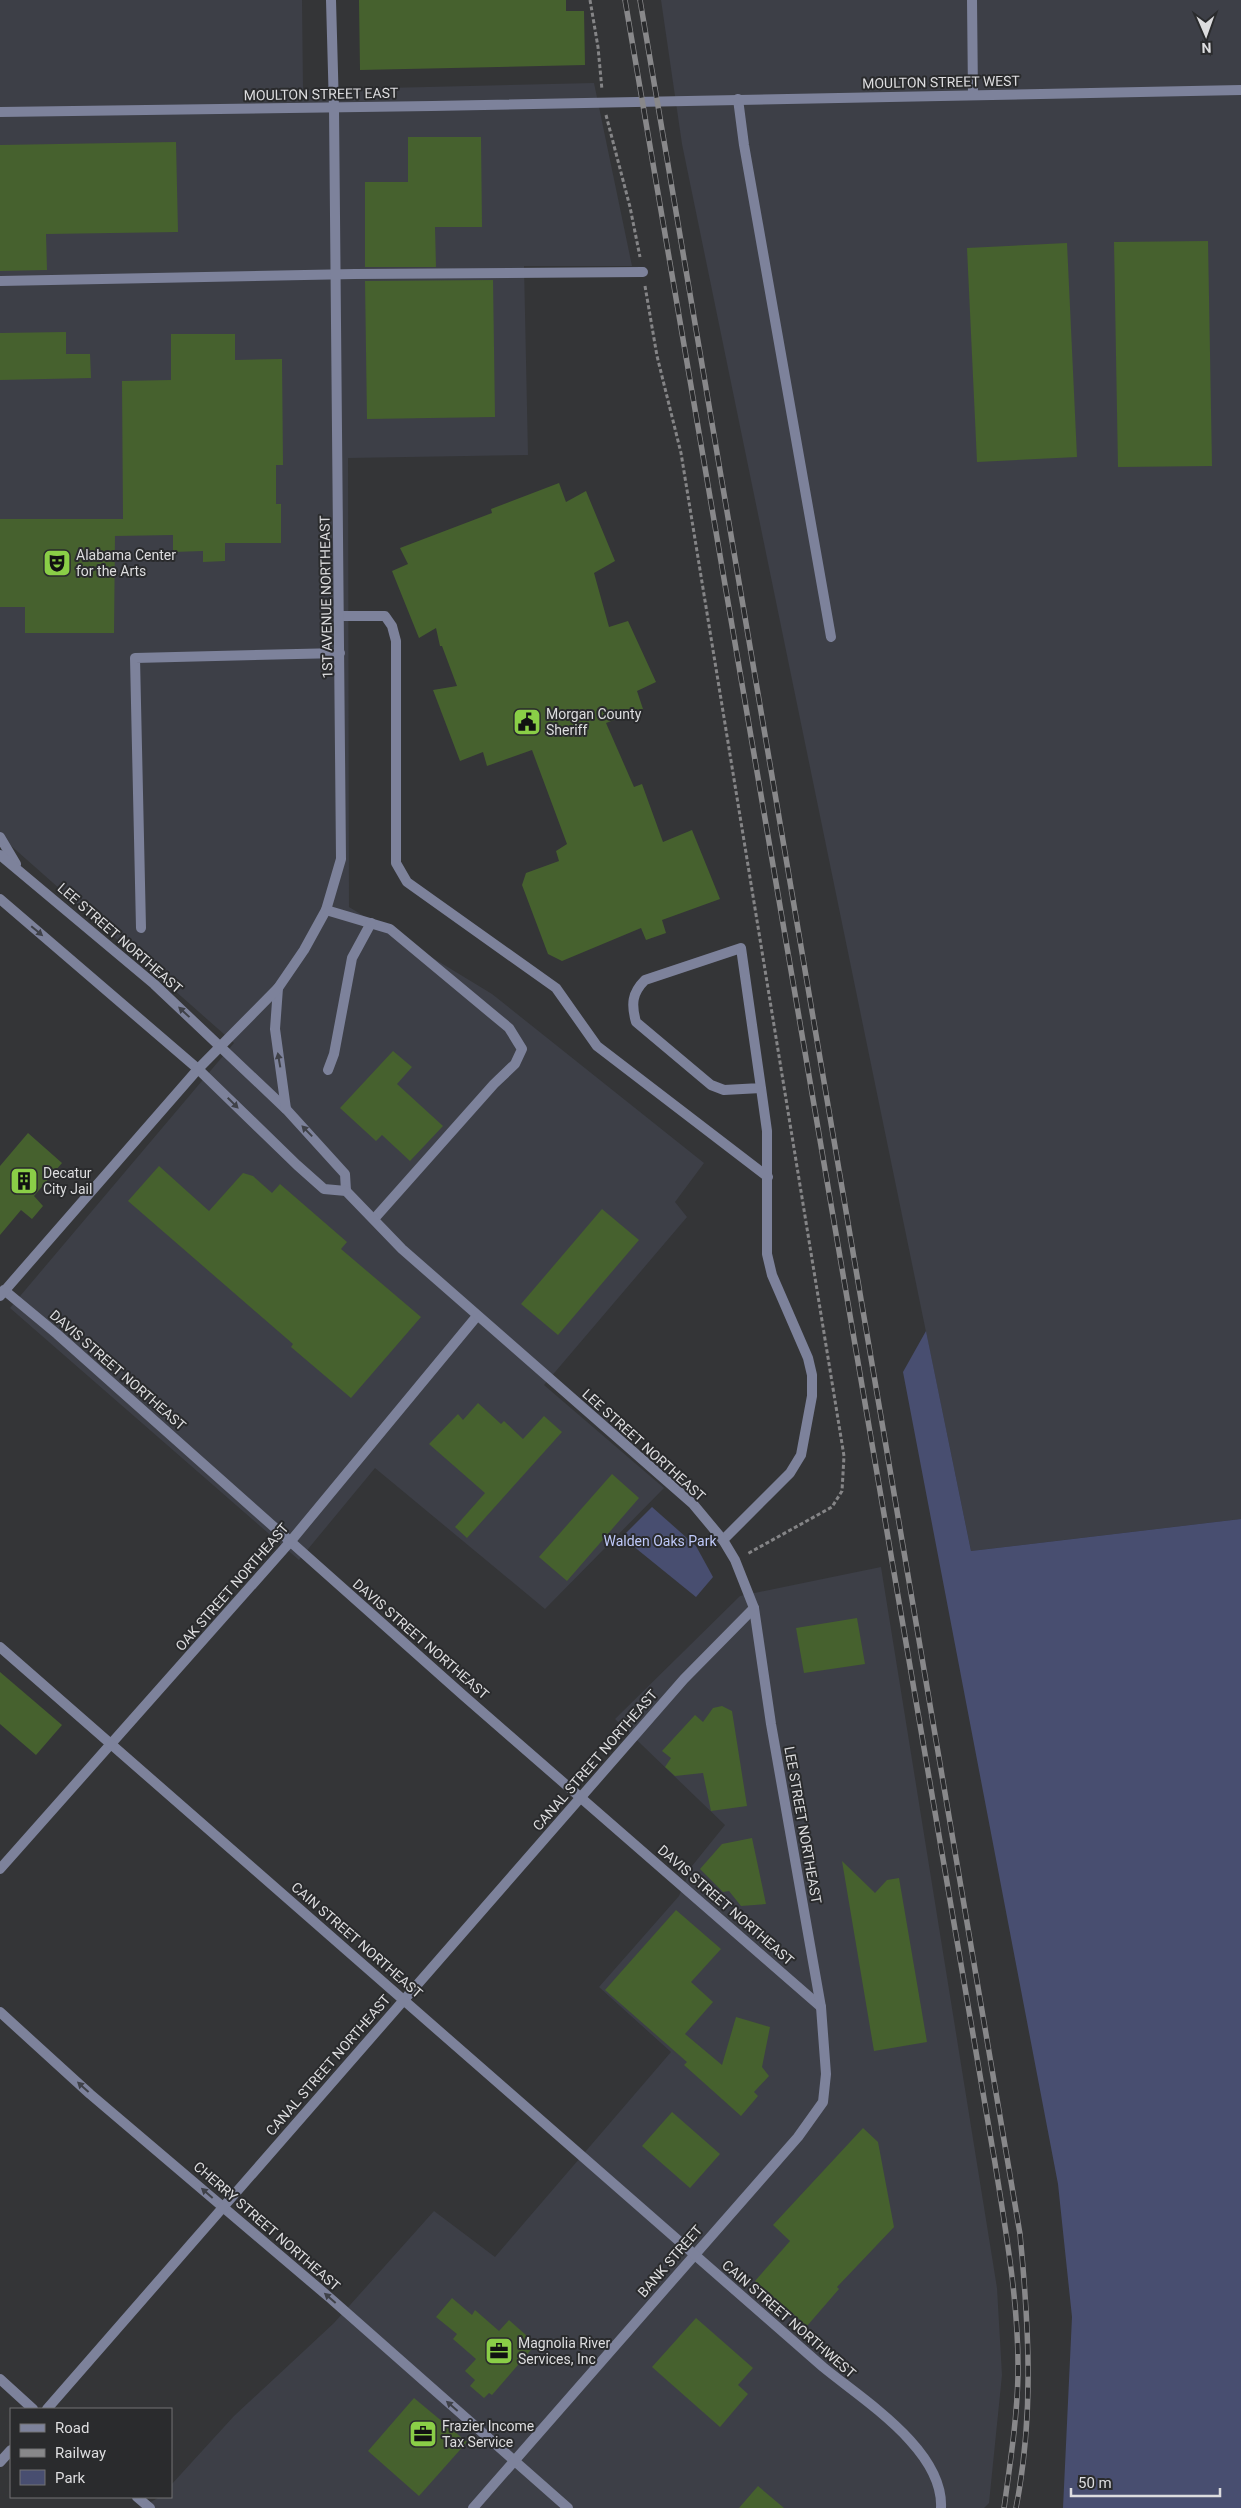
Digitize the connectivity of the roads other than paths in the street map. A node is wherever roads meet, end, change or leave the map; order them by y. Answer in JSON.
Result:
{"nodes":[{"id":1,"x":331,"y":0,"type":"edge"},
{"id":2,"x":972,"y":0,"type":"edge"},
{"id":3,"x":1241,"y":90,"type":"edge"},
{"id":4,"x":973,"y":95,"type":"junction"},
{"id":5,"x":738,"y":99,"type":"junction"},
{"id":6,"x":641,"y":101,"type":"joint"},
{"id":7,"x":334,"y":108,"type":"junction"},
{"id":8,"x":0,"y":112,"type":"edge"},
{"id":9,"x":642,"y":272,"type":"road end"},
{"id":10,"x":336,"y":275,"type":"junction"},
{"id":11,"x":0,"y":281,"type":"edge"},
{"id":12,"x":340,"y":616,"type":"junction"},
{"id":13,"x":831,"y":637,"type":"dead end"},
{"id":14,"x":340,"y":653,"type":"junction"},
{"id":15,"x":0,"y":837,"type":"edge"},
{"id":16,"x":0,"y":855,"type":"edge"},
{"id":17,"x":20,"y":872,"type":"junction"},
{"id":18,"x":0,"y":899,"type":"edge"},
{"id":19,"x":326,"y":910,"type":"junction"},
{"id":20,"x":371,"y":924,"type":"junction"},
{"id":21,"x":141,"y":928,"type":"dead end"},
{"id":22,"x":278,"y":988,"type":"junction"},
{"id":23,"x":219,"y":1046,"type":"junction"},
{"id":24,"x":198,"y":1069,"type":"junction"},
{"id":25,"x":328,"y":1070,"type":"dead end"},
{"id":26,"x":761,"y":1088,"type":"junction"},
{"id":27,"x":286,"y":1109,"type":"junction"},
{"id":28,"x":768,"y":1177,"type":"junction"},
{"id":29,"x":346,"y":1191,"type":"junction"},
{"id":30,"x":374,"y":1219,"type":"junction"},
{"id":31,"x":2,"y":1293,"type":"edge"},
{"id":32,"x":477,"y":1316,"type":"junction"},
{"id":33,"x":723,"y":1540,"type":"junction"},
{"id":34,"x":290,"y":1542,"type":"junction"},
{"id":35,"x":754,"y":1608,"type":"junction"},
{"id":36,"x":0,"y":1648,"type":"edge"},
{"id":37,"x":111,"y":1745,"type":"junction"},
{"id":38,"x":582,"y":1797,"type":"junction"},
{"id":39,"x":0,"y":1869,"type":"edge"},
{"id":40,"x":404,"y":2000,"type":"junction"},
{"id":41,"x":821,"y":2007,"type":"junction"},
{"id":42,"x":0,"y":2012,"type":"edge"},
{"id":43,"x":223,"y":2207,"type":"junction"},
{"id":44,"x":694,"y":2254,"type":"junction"},
{"id":45,"x":0,"y":2379,"type":"edge"},
{"id":46,"x":32,"y":2408,"type":"edge"},
{"id":47,"x":48,"y":2408,"type":"edge"},
{"id":48,"x":10,"y":2451,"type":"edge"},
{"id":49,"x":514,"y":2461,"type":"junction"},
{"id":50,"x":0,"y":2462,"type":"edge"},
{"id":51,"x":138,"y":2498,"type":"edge"},
{"id":52,"x":150,"y":2508,"type":"edge"},
{"id":53,"x":473,"y":2508,"type":"edge"},
{"id":54,"x":568,"y":2508,"type":"edge"},
{"id":55,"x":941,"y":2508,"type":"edge"}],
"edges":[{"from":1,"to":7,"type":"street","name":"1ST AVENUE NORTHEAST"},
{"from":2,"to":4,"type":"street"},
{"from":3,"to":4,"type":"street","name":"MOULTON STREET WEST"},
{"from":4,"to":5,"type":"street","name":"MOULTON STREET WEST"},
{"from":5,"to":6,"type":"street","name":"MOULTON STREET WEST"},
{"from":5,"to":13,"type":"street"},
{"from":6,"to":7,"type":"street","name":"MOULTON STREET EAST"},
{"from":7,"to":8,"type":"street","name":"MOULTON STREET EAST"},
{"from":7,"to":10,"type":"street","name":"1ST AVENUE NORTHEAST"},
{"from":9,"to":10,"type":"street"},
{"from":10,"to":11,"type":"street"},
{"from":10,"to":12,"type":"street","name":"1ST AVENUE NORTHEAST"},
{"from":12,"to":14,"type":"street","name":"1ST AVENUE NORTHEAST"},
{"from":12,"to":28,"type":"street"},
{"from":14,"to":19,"type":"street","name":"1ST AVENUE NORTHEAST"},
{"from":14,"to":21,"type":"street"},
{"from":15,"to":17,"type":"street"},
{"from":16,"to":17,"type":"street","name":"LEE STREET NORTHEAST"},
{"from":23,"to":17,"type":"street","name":"LEE STREET NORTHEAST","one_way":true},
{"from":18,"to":24,"type":"street","one_way":true},
{"from":19,"to":20,"type":"street"},
{"from":19,"to":22,"type":"street","name":"1ST AVENUE NORTHEAST"},
{"from":20,"to":25,"type":"street"},
{"from":20,"to":30,"type":"street"},
{"from":22,"to":23,"type":"street","name":"1ST AVENUE NORTHEAST"},
{"from":27,"to":22,"type":"street","one_way":true},
{"from":23,"to":24,"type":"street"},
{"from":23,"to":27,"type":"street","name":"LEE STREET NORTHEAST"},
{"from":24,"to":29,"type":"street","one_way":true},
{"from":24,"to":31,"type":"street"},
{"from":26,"to":26,"type":"street"},
{"from":26,"to":28,"type":"street"},
{"from":29,"to":27,"type":"street","name":"LEE STREET NORTHEAST","one_way":true},
{"from":28,"to":33,"type":"street"},
{"from":29,"to":30,"type":"street","name":"LEE STREET NORTHEAST"},
{"from":30,"to":32,"type":"street","name":"LEE STREET NORTHEAST"},
{"from":31,"to":34,"type":"street","name":"DAVIS STREET NORTHEAST"},
{"from":32,"to":33,"type":"street","name":"LEE STREET NORTHEAST"},
{"from":32,"to":34,"type":"street","name":"OAK STREET NORTHEAST"},
{"from":33,"to":35,"type":"street","name":"LEE STREET NORTHEAST"},
{"from":34,"to":37,"type":"street","name":"OAK STREET NORTHEAST"},
{"from":34,"to":38,"type":"street","name":"DAVIS STREET NORTHEAST"},
{"from":35,"to":38,"type":"street","name":"CANAL STREET NORTHEAST"},
{"from":35,"to":41,"type":"street","name":"LEE STREET NORTHEAST"},
{"from":36,"to":37,"type":"street","name":"CAIN STREET NORTHEAST"},
{"from":37,"to":39,"type":"street","name":"OAK STREET NORTHEAST"},
{"from":37,"to":40,"type":"street","name":"CAIN STREET NORTHEAST"},
{"from":38,"to":40,"type":"street","name":"CANAL STREET NORTHEAST"},
{"from":38,"to":41,"type":"street","name":"DAVIS STREET NORTHEAST"},
{"from":40,"to":43,"type":"street","name":"CANAL STREET NORTHEAST"},
{"from":40,"to":44,"type":"street","name":"CAIN STREET NORTHEAST"},
{"from":41,"to":44,"type":"street","name":"BANK STREET"},
{"from":43,"to":42,"type":"street","name":"CHERRY STREET NORTHEAST","one_way":true},
{"from":43,"to":47,"type":"street","name":"CANAL STREET NORTHEAST"},
{"from":49,"to":43,"type":"street","name":"CHERRY STREET NORTHEAST","one_way":true},
{"from":44,"to":49,"type":"street","name":"BANK STREET"},
{"from":44,"to":55,"type":"street","name":"CAIN STREET NORTHWEST"},
{"from":45,"to":46,"type":"street"},
{"from":48,"to":50,"type":"street"},
{"from":49,"to":53,"type":"street","name":"BANK STREET"},
{"from":49,"to":54,"type":"street","name":"CHERRY STREET NORTHEAST"},
{"from":51,"to":52,"type":"street"}]}
